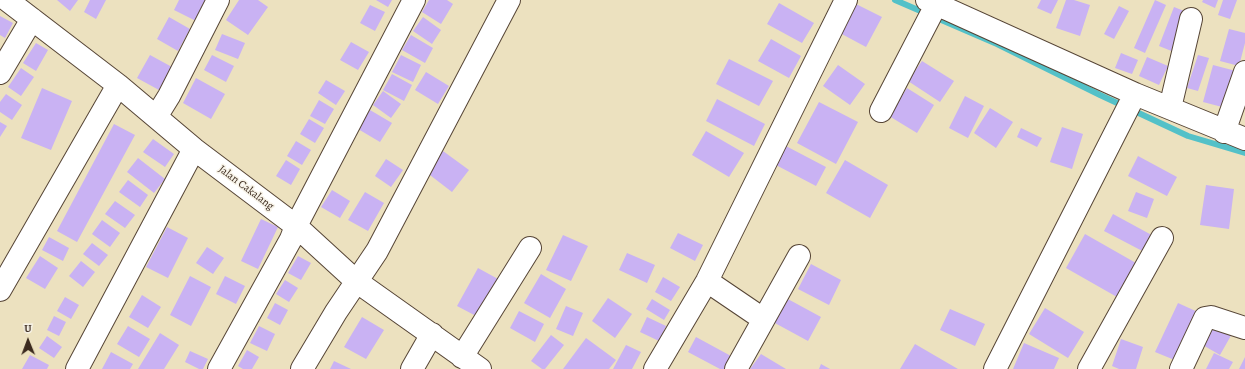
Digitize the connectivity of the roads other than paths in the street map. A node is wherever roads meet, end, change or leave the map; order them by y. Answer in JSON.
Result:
{"nodes":[{"id":1,"x":218,"y":0,"type":"edge"},
{"id":2,"x":414,"y":0,"type":"edge"},
{"id":3,"x":509,"y":0,"type":"edge"},
{"id":4,"x":846,"y":0,"type":"edge"},
{"id":5,"x":10,"y":2,"type":"edge"},
{"id":6,"x":930,"y":11,"type":"edge"},
{"id":7,"x":32,"y":19,"type":"junction"},
{"id":8,"x":1190,"y":19,"type":"dead end"},
{"id":9,"x":1245,"y":72,"type":"edge"},
{"id":10,"x":0,"y":73,"type":"edge"},
{"id":11,"x":118,"y":85,"type":"junction"},
{"id":12,"x":1129,"y":105,"type":"junction"},
{"id":13,"x":1170,"y":108,"type":"junction"},
{"id":14,"x":881,"y":111,"type":"dead end"},
{"id":15,"x":156,"y":117,"type":"junction"},
{"id":16,"x":1224,"y":132,"type":"junction"},
{"id":17,"x":1245,"y":139,"type":"edge"},
{"id":18,"x":194,"y":149,"type":"junction"},
{"id":19,"x":296,"y":226,"type":"junction"},
{"id":20,"x":1162,"y":238,"type":"dead end"},
{"id":21,"x":530,"y":248,"type":"dead end"},
{"id":22,"x":799,"y":256,"type":"dead end"},
{"id":23,"x":356,"y":281,"type":"junction"},
{"id":24,"x":707,"y":281,"type":"junction"},
{"id":25,"x":0,"y":290,"type":"edge"},
{"id":26,"x":763,"y":319,"type":"junction"},
{"id":27,"x":1245,"y":328,"type":"edge"},
{"id":28,"x":432,"y":334,"type":"junction"},
{"id":29,"x":462,"y":357,"type":"junction"},
{"id":30,"x":1097,"y":366,"type":"edge"},
{"id":31,"x":77,"y":369,"type":"edge"},
{"id":32,"x":219,"y":369,"type":"edge"},
{"id":33,"x":302,"y":369,"type":"edge"},
{"id":34,"x":412,"y":369,"type":"edge"},
{"id":35,"x":480,"y":369,"type":"edge"},
{"id":36,"x":656,"y":369,"type":"edge"},
{"id":37,"x":736,"y":369,"type":"edge"},
{"id":38,"x":995,"y":369,"type":"edge"},
{"id":39,"x":1181,"y":369,"type":"edge"}],
"edges":[{"from":1,"to":15,"type":"street"},
{"from":2,"to":19,"type":"street"},
{"from":3,"to":23,"type":"street"},
{"from":4,"to":24,"type":"street"},
{"from":5,"to":7,"type":"street","name":"Jalan Cakalang"},
{"from":6,"to":12,"type":"street"},
{"from":6,"to":14,"type":"street"},
{"from":7,"to":10,"type":"street"},
{"from":7,"to":11,"type":"street","name":"Jalan Cakalang"},
{"from":8,"to":13,"type":"street"},
{"from":9,"to":16,"type":"street"},
{"from":11,"to":15,"type":"street","name":"Jalan Cakalang"},
{"from":11,"to":25,"type":"street"},
{"from":12,"to":13,"type":"street"},
{"from":12,"to":38,"type":"street"},
{"from":13,"to":16,"type":"street"},
{"from":15,"to":18,"type":"street","name":"Jalan Cakalang"},
{"from":16,"to":17,"type":"street"},
{"from":18,"to":19,"type":"street","name":"Jalan Cakalang"},
{"from":18,"to":31,"type":"street"},
{"from":19,"to":23,"type":"street","name":"Jalan Cakalang"},
{"from":19,"to":32,"type":"street"},
{"from":20,"to":30,"type":"street"},
{"from":21,"to":29,"type":"street"},
{"from":22,"to":26,"type":"street"},
{"from":23,"to":28,"type":"street","name":"Jalan Cakalang"},
{"from":23,"to":33,"type":"street"},
{"from":24,"to":26,"type":"street"},
{"from":24,"to":36,"type":"street"},
{"from":26,"to":37,"type":"street"},
{"from":27,"to":39,"type":"street"},
{"from":28,"to":29,"type":"street","name":"Jalan Cakalang"},
{"from":28,"to":34,"type":"street"},
{"from":29,"to":35,"type":"street","name":"Jalan Cakalang"}]}
